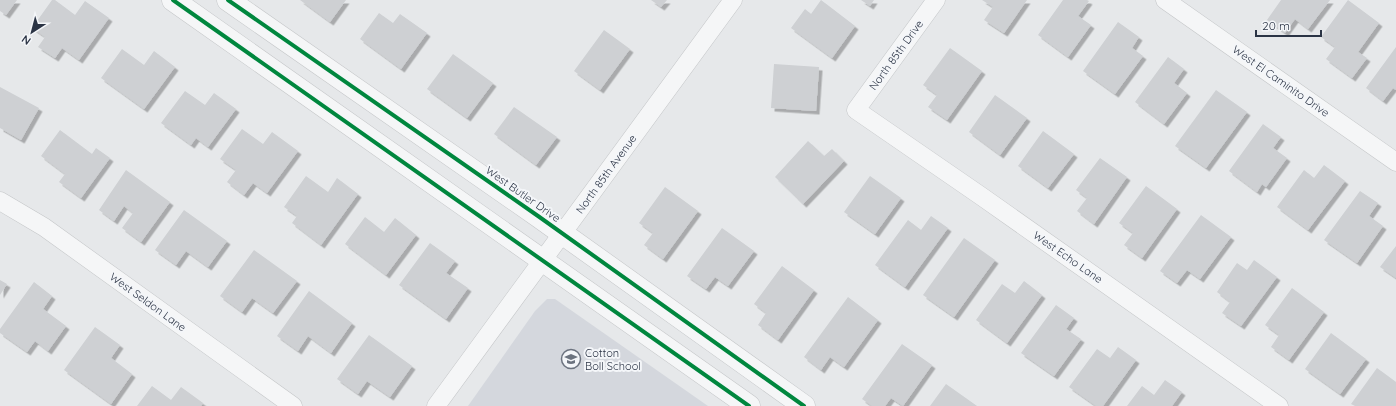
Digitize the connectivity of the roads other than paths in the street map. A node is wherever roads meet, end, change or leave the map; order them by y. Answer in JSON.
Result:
{"nodes":[{"id":1,"x":173,"y":0,"type":"edge"},
{"id":2,"x":228,"y":0,"type":"edge"},
{"id":3,"x":733,"y":0,"type":"edge"},
{"id":4,"x":936,"y":0,"type":"edge"},
{"id":5,"x":1165,"y":0,"type":"edge"},
{"id":6,"x":856,"y":110,"type":"joint"},
{"id":7,"x":1396,"y":162,"type":"edge"},
{"id":8,"x":0,"y":201,"type":"edge"},
{"id":9,"x":563,"y":234,"type":"junction"},
{"id":10,"x":543,"y":261,"type":"junction"},
{"id":11,"x":293,"y":406,"type":"edge"},
{"id":12,"x":436,"y":406,"type":"edge"},
{"id":13,"x":749,"y":406,"type":"edge"},
{"id":14,"x":804,"y":406,"type":"edge"},
{"id":15,"x":1280,"y":406,"type":"edge"}],
"edges":[{"from":1,"to":10,"type":"street"},
{"from":2,"to":9,"type":"street","name":"West Butler Drive"},
{"from":3,"to":9,"type":"street","name":"North 85th Avenue"},
{"from":4,"to":6,"type":"street","name":"North 85th Drive"},
{"from":5,"to":7,"type":"street","name":"West El Caminito Drive"},
{"from":6,"to":15,"type":"street","name":"West Echo Lane"},
{"from":8,"to":11,"type":"street","name":"West Seldon Lane"},
{"from":9,"to":10,"type":"street","name":"North 85th Avenue"},
{"from":9,"to":14,"type":"street","name":"West Butler Drive"},
{"from":10,"to":12,"type":"street","name":"North 85th Avenue"},
{"from":10,"to":13,"type":"street"}]}
